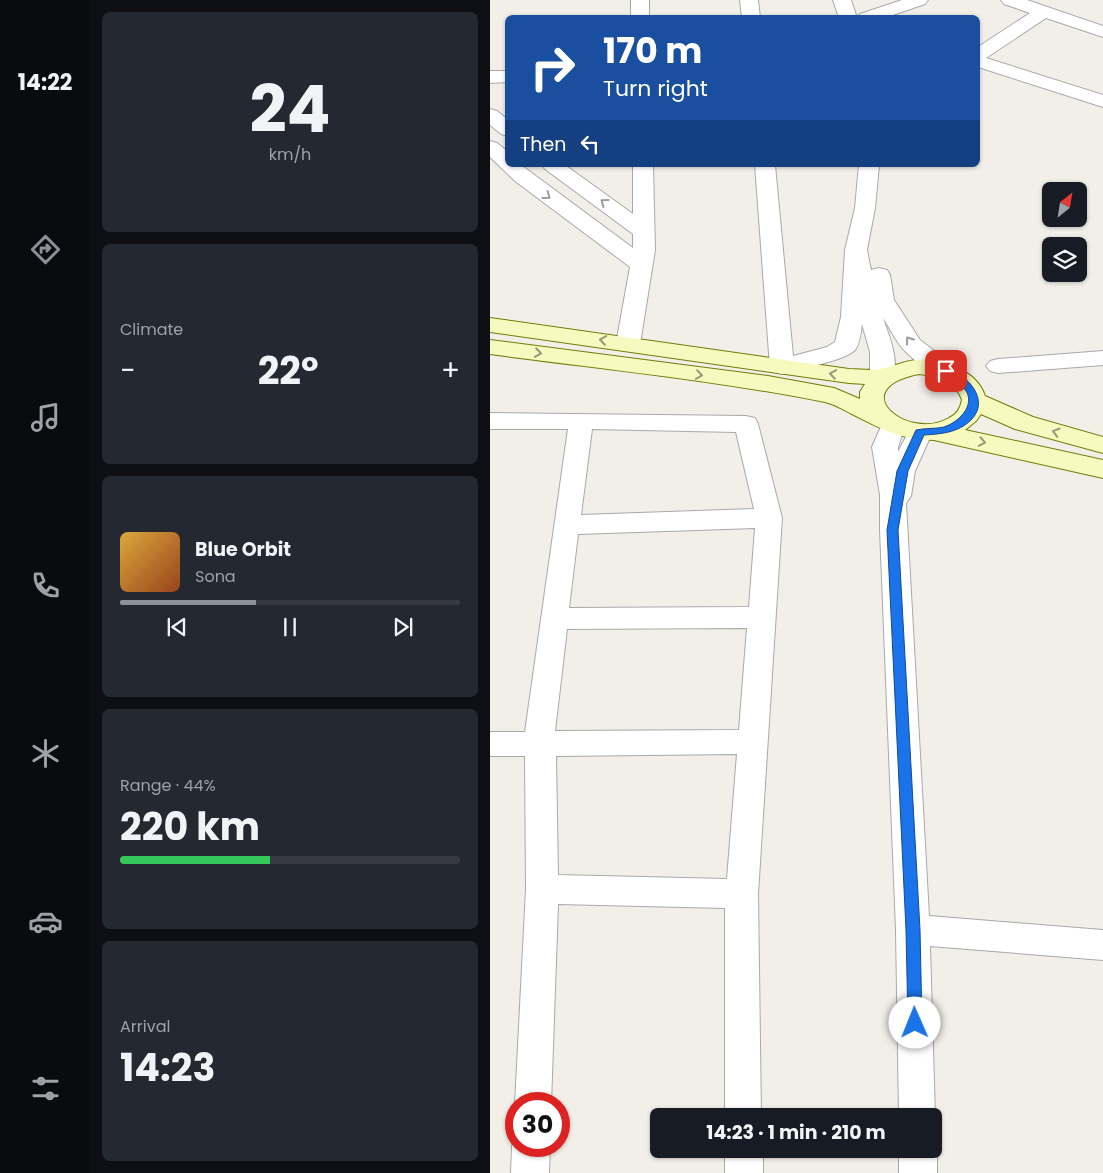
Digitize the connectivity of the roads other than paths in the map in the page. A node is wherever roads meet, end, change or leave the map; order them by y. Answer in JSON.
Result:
{"nodes":[{"id":1,"x":640,"y":0,"type":"edge"},
{"id":2,"x":749,"y":0,"type":"edge"},
{"id":3,"x":842,"y":0,"type":"edge"},
{"id":4,"x":919,"y":0,"type":"edge"},
{"id":5,"x":1010,"y":0,"type":"edge"},
{"id":6,"x":1043,"y":12,"type":"junction"},
{"id":7,"x":640,"y":15,"type":"edge"},
{"id":8,"x":751,"y":15,"type":"edge"},
{"id":9,"x":847,"y":15,"type":"edge"},
{"id":10,"x":875,"y":15,"type":"edge"},
{"id":11,"x":1103,"y":32,"type":"edge"},
{"id":12,"x":980,"y":54,"type":"edge"},
{"id":13,"x":980,"y":62,"type":"edge"},
{"id":14,"x":505,"y":76,"type":"edge"},
{"id":15,"x":490,"y":77,"type":"edge"},
{"id":16,"x":1103,"y":101,"type":"edge"},
{"id":17,"x":490,"y":115,"type":"edge"},
{"id":18,"x":505,"y":128,"type":"edge"},
{"id":19,"x":490,"y":147,"type":"edge"},
{"id":20,"x":505,"y":161,"type":"edge"},
{"id":21,"x":511,"y":167,"type":"edge"},
{"id":22,"x":555,"y":167,"type":"edge"},
{"id":23,"x":643,"y":167,"type":"edge"},
{"id":24,"x":765,"y":167,"type":"edge"},
{"id":25,"x":869,"y":167,"type":"edge"},
{"id":26,"x":865,"y":208,"type":"junction"},
{"id":27,"x":643,"y":231,"type":"junction"},
{"id":28,"x":856,"y":250,"type":"junction"},
{"id":29,"x":642,"y":265,"type":"junction"},
{"id":30,"x":490,"y":325,"type":"edge"},
{"id":31,"x":628,"y":344,"type":"junction"},
{"id":32,"x":490,"y":347,"type":"edge"},
{"id":33,"x":1103,"y":358,"type":"edge"},
{"id":34,"x":998,"y":366,"type":"dead end"},
{"id":35,"x":782,"y":367,"type":"junction"},
{"id":36,"x":946,"y":371,"type":"junction"},
{"id":37,"x":882,"y":378,"type":"junction"},
{"id":38,"x":974,"y":401,"type":"junction"},
{"id":39,"x":490,"y":421,"type":"edge"},
{"id":40,"x":581,"y":421,"type":"junction"},
{"id":41,"x":888,"y":422,"type":"junction"},
{"id":42,"x":927,"y":432,"type":"junction"},
{"id":43,"x":1103,"y":445,"type":"edge"},
{"id":44,"x":1103,"y":469,"type":"edge"},
{"id":45,"x":769,"y":518,"type":"junction"},
{"id":46,"x":566,"y":525,"type":"junction"},
{"id":47,"x":893,"y":530,"type":"junction"},
{"id":48,"x":762,"y":617,"type":"junction"},
{"id":49,"x":554,"y":620,"type":"junction"},
{"id":50,"x":753,"y":742,"type":"junction"},
{"id":51,"x":490,"y":744,"type":"edge"},
{"id":52,"x":541,"y":745,"type":"junction"},
{"id":53,"x":542,"y":889,"type":"junction"},
{"id":54,"x":742,"y":894,"type":"junction"},
{"id":55,"x":913,"y":930,"type":"junction"},
{"id":56,"x":1103,"y":945,"type":"edge"},
{"id":57,"x":534,"y":1092,"type":"edge"},
{"id":58,"x":744,"y":1108,"type":"edge"},
{"id":59,"x":917,"y":1108,"type":"edge"},
{"id":60,"x":531,"y":1157,"type":"edge"},
{"id":61,"x":744,"y":1158,"type":"edge"},
{"id":62,"x":918,"y":1158,"type":"edge"},
{"id":63,"x":530,"y":1173,"type":"edge"},
{"id":64,"x":744,"y":1173,"type":"edge"},
{"id":65,"x":918,"y":1173,"type":"edge"}],
"edges":[{"from":1,"to":7,"type":"street"},
{"from":2,"to":8,"type":"street"},
{"from":3,"to":9,"type":"street"},
{"from":4,"to":10,"type":"street"},
{"from":5,"to":6,"type":"street"},
{"from":6,"to":11,"type":"street"},
{"from":6,"to":12,"type":"street"},
{"from":13,"to":16,"type":"street"},
{"from":14,"to":15,"type":"street"},
{"from":17,"to":18,"type":"street"},
{"from":19,"to":20,"type":"street"},
{"from":21,"to":29,"type":"street","one_way":true},
{"from":27,"to":22,"type":"street","one_way":true},
{"from":23,"to":27,"type":"street"},
{"from":24,"to":35,"type":"street"},
{"from":25,"to":26,"type":"street"},
{"from":26,"to":28,"type":"street"},
{"from":36,"to":26,"type":"street","one_way":true},
{"from":27,"to":29,"type":"street"},
{"from":28,"to":35,"type":"street"},
{"from":28,"to":37,"type":"street"},
{"from":29,"to":31,"type":"street"},
{"from":31,"to":30,"type":"street","one_way":true},
{"from":31,"to":35,"type":"street"},
{"from":32,"to":41,"type":"street","one_way":true},
{"from":33,"to":34,"type":"street"},
{"from":37,"to":35,"type":"street","one_way":true},
{"from":36,"to":37,"type":"street"},
{"from":36,"to":38,"type":"street"},
{"from":37,"to":41,"type":"street"},
{"from":38,"to":42,"type":"street"},
{"from":43,"to":38,"type":"street","one_way":true},
{"from":39,"to":40,"type":"street"},
{"from":40,"to":45,"type":"street"},
{"from":40,"to":46,"type":"street"},
{"from":41,"to":42,"type":"street"},
{"from":41,"to":47,"type":"street"},
{"from":42,"to":44,"type":"street","one_way":true},
{"from":42,"to":47,"type":"street"},
{"from":45,"to":46,"type":"street"},
{"from":45,"to":48,"type":"street"},
{"from":46,"to":49,"type":"street"},
{"from":47,"to":55,"type":"street"},
{"from":48,"to":49,"type":"street"},
{"from":48,"to":50,"type":"street"},
{"from":49,"to":52,"type":"street"},
{"from":50,"to":52,"type":"street"},
{"from":50,"to":54,"type":"street"},
{"from":51,"to":52,"type":"street"},
{"from":52,"to":53,"type":"street"},
{"from":53,"to":54,"type":"street"},
{"from":53,"to":57,"type":"street"},
{"from":54,"to":58,"type":"street"},
{"from":55,"to":56,"type":"street"},
{"from":55,"to":59,"type":"street"},
{"from":60,"to":63,"type":"street"},
{"from":61,"to":64,"type":"street"},
{"from":62,"to":65,"type":"street"}]}
